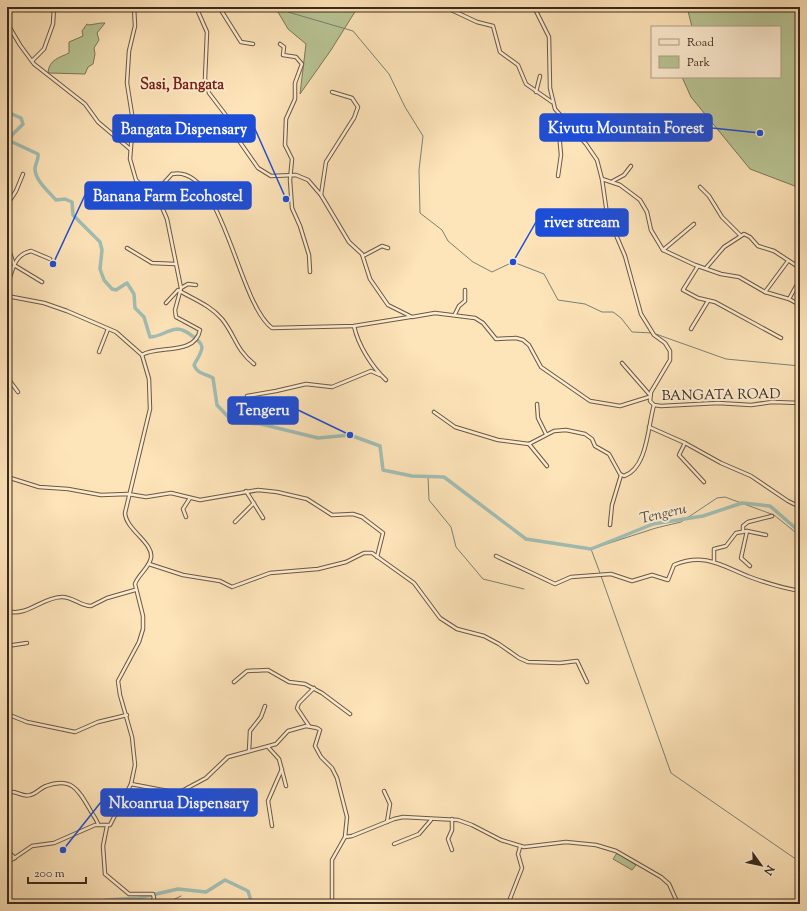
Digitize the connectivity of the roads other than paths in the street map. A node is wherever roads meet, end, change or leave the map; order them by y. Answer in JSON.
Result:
{"nodes":[{"id":1,"x":54,"y":7,"type":"edge"},
{"id":2,"x":134,"y":7,"type":"edge"},
{"id":3,"x":196,"y":7,"type":"edge"},
{"id":4,"x":219,"y":7,"type":"edge"},
{"id":5,"x":445,"y":7,"type":"edge"},
{"id":6,"x":534,"y":7,"type":"edge"},
{"id":7,"x":7,"y":23,"type":"edge"},
{"id":8,"x":252,"y":44,"type":"dead end"},
{"id":9,"x":280,"y":44,"type":"dead end"},
{"id":10,"x":32,"y":61,"type":"junction"},
{"id":11,"x":540,"y":76,"type":"dead end"},
{"id":12,"x":332,"y":92,"type":"dead end"},
{"id":13,"x":536,"y":92,"type":"junction"},
{"id":14,"x":552,"y":102,"type":"junction"},
{"id":15,"x":561,"y":119,"type":"junction"},
{"id":16,"x":602,"y":121,"type":"dead end"},
{"id":17,"x":577,"y":134,"type":"junction"},
{"id":18,"x":130,"y":150,"type":"junction"},
{"id":19,"x":631,"y":166,"type":"dead end"},
{"id":20,"x":24,"y":174,"type":"dead end"},
{"id":21,"x":290,"y":175,"type":"junction"},
{"id":22,"x":558,"y":176,"type":"dead end"},
{"id":23,"x":602,"y":179,"type":"junction"},
{"id":24,"x":612,"y":182,"type":"junction"},
{"id":25,"x":700,"y":187,"type":"dead end"},
{"id":26,"x":321,"y":195,"type":"junction"},
{"id":27,"x":152,"y":196,"type":"junction"},
{"id":28,"x":7,"y":207,"type":"edge"},
{"id":29,"x":694,"y":224,"type":"dead end"},
{"id":30,"x":740,"y":235,"type":"junction"},
{"id":31,"x":7,"y":244,"type":"edge"},
{"id":32,"x":127,"y":248,"type":"dead end"},
{"id":33,"x":388,"y":248,"type":"dead end"},
{"id":34,"x":663,"y":250,"type":"junction"},
{"id":35,"x":362,"y":256,"type":"junction"},
{"id":36,"x":50,"y":259,"type":"dead end"},
{"id":37,"x":788,"y":261,"type":"junction"},
{"id":38,"x":175,"y":264,"type":"junction"},
{"id":39,"x":14,"y":265,"type":"junction"},
{"id":40,"x":698,"y":266,"type":"junction"},
{"id":41,"x":706,"y":268,"type":"junction"},
{"id":42,"x":800,"y":268,"type":"edge"},
{"id":43,"x":310,"y":272,"type":"dead end"},
{"id":44,"x":800,"y":279,"type":"edge"},
{"id":45,"x":42,"y":282,"type":"dead end"},
{"id":46,"x":196,"y":285,"type":"dead end"},
{"id":47,"x":7,"y":286,"type":"edge"},
{"id":48,"x":181,"y":290,"type":"junction"},
{"id":49,"x":465,"y":290,"type":"dead end"},
{"id":50,"x":765,"y":292,"type":"junction"},
{"id":51,"x":7,"y":296,"type":"edge"},
{"id":52,"x":790,"y":300,"type":"junction"},
{"id":53,"x":708,"y":301,"type":"junction"},
{"id":54,"x":166,"y":303,"type":"dead end"},
{"id":55,"x":800,"y":305,"type":"edge"},
{"id":56,"x":455,"y":314,"type":"junction"},
{"id":57,"x":411,"y":317,"type":"junction"},
{"id":58,"x":354,"y":326,"type":"junction"},
{"id":59,"x":108,"y":329,"type":"junction"},
{"id":60,"x":691,"y":329,"type":"dead end"},
{"id":61,"x":781,"y":338,"type":"dead end"},
{"id":62,"x":99,"y":352,"type":"dead end"},
{"id":63,"x":142,"y":355,"type":"junction"},
{"id":64,"x":622,"y":363,"type":"dead end"},
{"id":65,"x":254,"y":364,"type":"dead end"},
{"id":66,"x":380,"y":374,"type":"junction"},
{"id":67,"x":7,"y":377,"type":"edge"},
{"id":68,"x":386,"y":380,"type":"dead end"},
{"id":69,"x":18,"y":392,"type":"dead end"},
{"id":70,"x":247,"y":396,"type":"dead end"},
{"id":71,"x":650,"y":396,"type":"junction"},
{"id":72,"x":537,"y":404,"type":"dead end"},
{"id":73,"x":654,"y":404,"type":"junction"},
{"id":74,"x":800,"y":404,"type":"edge"},
{"id":75,"x":434,"y":412,"type":"dead end"},
{"id":76,"x":648,"y":427,"type":"junction"},
{"id":77,"x":546,"y":434,"type":"junction"},
{"id":78,"x":685,"y":443,"type":"junction"},
{"id":79,"x":529,"y":444,"type":"junction"},
{"id":80,"x":547,"y":466,"type":"dead end"},
{"id":81,"x":621,"y":475,"type":"junction"},
{"id":82,"x":7,"y":477,"type":"edge"},
{"id":83,"x":704,"y":482,"type":"dead end"},
{"id":84,"x":246,"y":491,"type":"junction"},
{"id":85,"x":128,"y":494,"type":"junction"},
{"id":86,"x":190,"y":498,"type":"junction"},
{"id":87,"x":254,"y":504,"type":"junction"},
{"id":88,"x":800,"y":507,"type":"edge"},
{"id":89,"x":772,"y":516,"type":"dead end"},
{"id":90,"x":186,"y":517,"type":"dead end"},
{"id":91,"x":263,"y":518,"type":"dead end"},
{"id":92,"x":235,"y":522,"type":"dead end"},
{"id":93,"x":610,"y":525,"type":"dead end"},
{"id":94,"x":747,"y":531,"type":"junction"},
{"id":95,"x":743,"y":532,"type":"junction"},
{"id":96,"x":766,"y":536,"type":"dead end"},
{"id":97,"x":496,"y":556,"type":"dead end"},
{"id":98,"x":377,"y":557,"type":"junction"},
{"id":99,"x":714,"y":561,"type":"junction"},
{"id":100,"x":149,"y":564,"type":"junction"},
{"id":101,"x":750,"y":566,"type":"dead end"},
{"id":102,"x":135,"y":590,"type":"junction"},
{"id":103,"x":800,"y":591,"type":"edge"},
{"id":104,"x":7,"y":611,"type":"edge"},
{"id":105,"x":26,"y":643,"type":"dead end"},
{"id":106,"x":7,"y":646,"type":"edge"},
{"id":107,"x":234,"y":682,"type":"dead end"},
{"id":108,"x":587,"y":682,"type":"dead end"},
{"id":109,"x":314,"y":688,"type":"junction"},
{"id":110,"x":265,"y":706,"type":"dead end"},
{"id":111,"x":7,"y":714,"type":"edge"},
{"id":112,"x":350,"y":714,"type":"dead end"},
{"id":113,"x":127,"y":715,"type":"junction"},
{"id":114,"x":310,"y":726,"type":"junction"},
{"id":115,"x":267,"y":746,"type":"junction"},
{"id":116,"x":249,"y":752,"type":"junction"},
{"id":117,"x":282,"y":769,"type":"junction"},
{"id":118,"x":131,"y":784,"type":"junction"},
{"id":119,"x":286,"y":786,"type":"dead end"},
{"id":120,"x":384,"y":791,"type":"dead end"},
{"id":121,"x":7,"y":792,"type":"edge"},
{"id":122,"x":431,"y":819,"type":"junction"},
{"id":123,"x":452,"y":819,"type":"junction"},
{"id":124,"x":387,"y":822,"type":"junction"},
{"id":125,"x":98,"y":824,"type":"junction"},
{"id":126,"x":107,"y":826,"type":"junction"},
{"id":127,"x":272,"y":826,"type":"dead end"},
{"id":128,"x":345,"y":837,"type":"junction"},
{"id":129,"x":394,"y":844,"type":"dead end"},
{"id":130,"x":520,"y":847,"type":"junction"},
{"id":131,"x":452,"y":850,"type":"dead end"},
{"id":132,"x":7,"y":851,"type":"edge"},
{"id":133,"x":15,"y":858,"type":"junction"},
{"id":134,"x":7,"y":863,"type":"edge"},
{"id":135,"x":800,"y":901,"type":"edge"},
{"id":136,"x":150,"y":904,"type":"edge"},
{"id":137,"x":332,"y":904,"type":"edge"},
{"id":138,"x":508,"y":904,"type":"edge"},
{"id":139,"x":678,"y":904,"type":"edge"},
{"id":140,"x":797,"y":904,"type":"edge"}],
"edges":[{"from":1,"to":10,"type":"street"},
{"from":2,"to":18,"type":"street"},
{"from":3,"to":21,"type":"street"},
{"from":4,"to":8,"type":"street"},
{"from":5,"to":13,"type":"street"},
{"from":6,"to":14,"type":"street","name":"BANGATA ROAD"},
{"from":7,"to":10,"type":"street"},
{"from":9,"to":21,"type":"street"},
{"from":10,"to":18,"type":"street"},
{"from":11,"to":13,"type":"street"},
{"from":12,"to":26,"type":"street"},
{"from":13,"to":14,"type":"street"},
{"from":14,"to":15,"type":"street","name":"BANGATA ROAD"},
{"from":15,"to":17,"type":"street","name":"BANGATA ROAD"},
{"from":15,"to":22,"type":"street"},
{"from":16,"to":17,"type":"street"},
{"from":17,"to":23,"type":"street","name":"BANGATA ROAD"},
{"from":18,"to":27,"type":"street"},
{"from":19,"to":24,"type":"street"},
{"from":20,"to":28,"type":"street"},
{"from":21,"to":26,"type":"street"},
{"from":21,"to":43,"type":"street"},
{"from":23,"to":24,"type":"street"},
{"from":23,"to":71,"type":"street","name":"BANGATA ROAD"},
{"from":24,"to":34,"type":"street"},
{"from":25,"to":30,"type":"street"},
{"from":26,"to":35,"type":"street"},
{"from":27,"to":38,"type":"street"},
{"from":27,"to":58,"type":"street"},
{"from":29,"to":34,"type":"street"},
{"from":30,"to":37,"type":"street"},
{"from":30,"to":41,"type":"street"},
{"from":31,"to":39,"type":"street"},
{"from":32,"to":38,"type":"street"},
{"from":33,"to":35,"type":"street"},
{"from":34,"to":40,"type":"street"},
{"from":35,"to":57,"type":"street"},
{"from":36,"to":39,"type":"street"},
{"from":37,"to":42,"type":"street"},
{"from":37,"to":50,"type":"street"},
{"from":38,"to":48,"type":"street"},
{"from":39,"to":45,"type":"street"},
{"from":39,"to":47,"type":"street"},
{"from":40,"to":41,"type":"street"},
{"from":40,"to":53,"type":"street"},
{"from":41,"to":50,"type":"street"},
{"from":44,"to":52,"type":"street"},
{"from":46,"to":48,"type":"street"},
{"from":48,"to":54,"type":"street"},
{"from":48,"to":63,"type":"street"},
{"from":48,"to":65,"type":"street"},
{"from":49,"to":56,"type":"street"},
{"from":50,"to":52,"type":"street"},
{"from":51,"to":59,"type":"street"},
{"from":52,"to":55,"type":"street"},
{"from":53,"to":60,"type":"street"},
{"from":53,"to":61,"type":"street"},
{"from":56,"to":57,"type":"street"},
{"from":56,"to":71,"type":"street"},
{"from":57,"to":58,"type":"street"},
{"from":58,"to":66,"type":"street"},
{"from":59,"to":62,"type":"street"},
{"from":59,"to":63,"type":"street"},
{"from":63,"to":85,"type":"street"},
{"from":64,"to":71,"type":"street"},
{"from":66,"to":68,"type":"street"},
{"from":66,"to":70,"type":"street"},
{"from":67,"to":69,"type":"street"},
{"from":71,"to":73,"type":"street","name":"BANGATA ROAD"},
{"from":72,"to":77,"type":"street"},
{"from":73,"to":74,"type":"street","name":"BANGATA ROAD"},
{"from":73,"to":76,"type":"street"},
{"from":75,"to":79,"type":"street"},
{"from":76,"to":78,"type":"street"},
{"from":76,"to":81,"type":"street"},
{"from":77,"to":79,"type":"street"},
{"from":77,"to":81,"type":"street"},
{"from":78,"to":83,"type":"street"},
{"from":78,"to":88,"type":"street"},
{"from":79,"to":80,"type":"street"},
{"from":81,"to":93,"type":"street"},
{"from":82,"to":85,"type":"street"},
{"from":84,"to":86,"type":"street"},
{"from":84,"to":87,"type":"street"},
{"from":84,"to":98,"type":"street"},
{"from":85,"to":86,"type":"street"},
{"from":85,"to":100,"type":"street"},
{"from":86,"to":90,"type":"street"},
{"from":87,"to":91,"type":"street"},
{"from":87,"to":92,"type":"street"},
{"from":89,"to":95,"type":"street"},
{"from":94,"to":95,"type":"street"},
{"from":94,"to":96,"type":"street"},
{"from":94,"to":101,"type":"street"},
{"from":95,"to":99,"type":"street"},
{"from":97,"to":99,"type":"street"},
{"from":98,"to":100,"type":"street"},
{"from":98,"to":108,"type":"street"},
{"from":99,"to":103,"type":"street"},
{"from":100,"to":102,"type":"street"},
{"from":102,"to":104,"type":"street"},
{"from":102,"to":113,"type":"street"},
{"from":105,"to":106,"type":"street"},
{"from":107,"to":109,"type":"street"},
{"from":109,"to":112,"type":"street"},
{"from":109,"to":114,"type":"street"},
{"from":110,"to":116,"type":"street"},
{"from":111,"to":113,"type":"street"},
{"from":113,"to":118,"type":"street"},
{"from":114,"to":115,"type":"street"},
{"from":114,"to":128,"type":"street"},
{"from":115,"to":116,"type":"street"},
{"from":115,"to":117,"type":"street"},
{"from":116,"to":118,"type":"street"},
{"from":117,"to":119,"type":"street"},
{"from":117,"to":127,"type":"street"},
{"from":118,"to":126,"type":"street"},
{"from":120,"to":124,"type":"street"},
{"from":121,"to":125,"type":"street"},
{"from":122,"to":123,"type":"street"},
{"from":122,"to":124,"type":"street"},
{"from":122,"to":129,"type":"street"},
{"from":123,"to":130,"type":"street"},
{"from":123,"to":131,"type":"street"},
{"from":124,"to":128,"type":"street"},
{"from":125,"to":126,"type":"street"},
{"from":125,"to":133,"type":"street"},
{"from":126,"to":136,"type":"street"},
{"from":128,"to":137,"type":"street"},
{"from":130,"to":138,"type":"street"},
{"from":130,"to":139,"type":"street"},
{"from":132,"to":133,"type":"street"},
{"from":133,"to":134,"type":"street"},
{"from":135,"to":140,"type":"street"}]}
